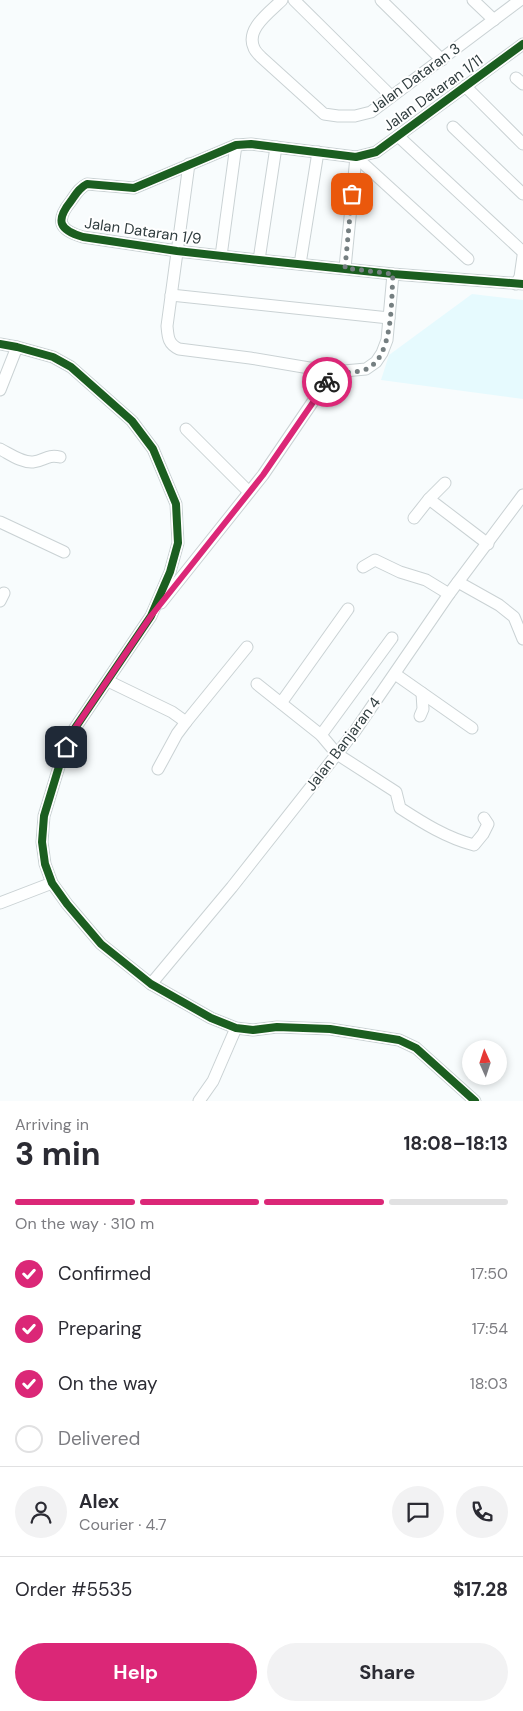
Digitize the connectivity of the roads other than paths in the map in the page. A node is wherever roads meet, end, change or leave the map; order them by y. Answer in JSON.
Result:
{"nodes":[{"id":1,"x":282,"y":0,"type":"edge"},
{"id":2,"x":294,"y":0,"type":"edge"},
{"id":3,"x":381,"y":0,"type":"edge"},
{"id":4,"x":473,"y":0,"type":"edge"},
{"id":5,"x":520,"y":0,"type":"edge"},
{"id":6,"x":494,"y":20,"type":"junction"},
{"id":7,"x":523,"y":44,"type":"edge"},
{"id":8,"x":442,"y":60,"type":"junction"},
{"id":9,"x":465,"y":86,"type":"junction"},
{"id":10,"x":391,"y":96,"type":"junction"},
{"id":11,"x":453,"y":128,"type":"dead end"},
{"id":12,"x":398,"y":136,"type":"junction"},
{"id":13,"x":523,"y":144,"type":"edge"},
{"id":14,"x":236,"y":145,"type":"junction"},
{"id":15,"x":276,"y":147,"type":"junction"},
{"id":16,"x":318,"y":152,"type":"junction"},
{"id":17,"x":356,"y":157,"type":"junction"},
{"id":18,"x":190,"y":164,"type":"junction"},
{"id":19,"x":523,"y":194,"type":"edge"},
{"id":20,"x":177,"y":251,"type":"junction"},
{"id":21,"x":523,"y":254,"type":"edge"},
{"id":22,"x":221,"y":256,"type":"junction"},
{"id":23,"x":259,"y":260,"type":"junction"},
{"id":24,"x":468,"y":260,"type":"dead end"},
{"id":25,"x":300,"y":264,"type":"junction"},
{"id":26,"x":345,"y":268,"type":"junction"},
{"id":27,"x":393,"y":274,"type":"junction"},
{"id":28,"x":520,"y":284,"type":"edge"},
{"id":29,"x":171,"y":296,"type":"junction"},
{"id":30,"x":389,"y":318,"type":"junction"},
{"id":31,"x":0,"y":344,"type":"edge"},
{"id":32,"x":17,"y":347,"type":"junction"},
{"id":33,"x":333,"y":372,"type":"junction"},
{"id":34,"x":0,"y":390,"type":"edge"},
{"id":35,"x":186,"y":429,"type":"dead end"},
{"id":36,"x":0,"y":450,"type":"edge"},
{"id":37,"x":60,"y":457,"type":"dead end"},
{"id":38,"x":445,"y":483,"type":"dead end"},
{"id":39,"x":249,"y":492,"type":"junction"},
{"id":40,"x":523,"y":495,"type":"edge"},
{"id":41,"x":429,"y":500,"type":"junction"},
{"id":42,"x":414,"y":518,"type":"dead end"},
{"id":43,"x":0,"y":522,"type":"edge"},
{"id":44,"x":488,"y":544,"type":"junction"},
{"id":45,"x":64,"y":552,"type":"dead end"},
{"id":46,"x":363,"y":567,"type":"dead end"},
{"id":47,"x":458,"y":582,"type":"junction"},
{"id":48,"x":449,"y":594,"type":"junction"},
{"id":49,"x":348,"y":609,"type":"dead end"},
{"id":50,"x":151,"y":616,"type":"junction"},
{"id":51,"x":392,"y":638,"type":"dead end"},
{"id":52,"x":523,"y":639,"type":"edge"},
{"id":53,"x":247,"y":647,"type":"dead end"},
{"id":54,"x":395,"y":674,"type":"junction"},
{"id":55,"x":108,"y":681,"type":"junction"},
{"id":56,"x":257,"y":684,"type":"dead end"},
{"id":57,"x":422,"y":693,"type":"junction"},
{"id":58,"x":281,"y":703,"type":"junction"},
{"id":59,"x":420,"y":716,"type":"dead end"},
{"id":60,"x":186,"y":722,"type":"junction"},
{"id":61,"x":472,"y":728,"type":"dead end"},
{"id":62,"x":321,"y":735,"type":"junction"},
{"id":63,"x":336,"y":754,"type":"junction"},
{"id":64,"x":158,"y":769,"type":"dead end"},
{"id":65,"x":484,"y":818,"type":"dead end"},
{"id":66,"x":52,"y":883,"type":"junction"},
{"id":67,"x":0,"y":903,"type":"edge"},
{"id":68,"x":151,"y":984,"type":"junction"},
{"id":69,"x":236,"y":1028,"type":"junction"},
{"id":70,"x":199,"y":1101,"type":"edge"},
{"id":71,"x":475,"y":1101,"type":"edge"}],
"edges":[{"from":1,"to":10,"type":"street","name":"Jalan Dataran 3"},
{"from":2,"to":10,"type":"street"},
{"from":3,"to":8,"type":"street"},
{"from":4,"to":6,"type":"street"},
{"from":5,"to":6,"type":"street","name":"Jalan Dataran 3"},
{"from":6,"to":8,"type":"street","name":"Jalan Dataran 3"},
{"from":7,"to":9,"type":"street","name":"Jalan Dataran 1/11"},
{"from":8,"to":10,"type":"street","name":"Jalan Dataran 3"},
{"from":9,"to":12,"type":"street","name":"Jalan Dataran 1/11"},
{"from":9,"to":13,"type":"street"},
{"from":11,"to":19,"type":"street"},
{"from":12,"to":17,"type":"street","name":"Jalan Dataran 1/11"},
{"from":12,"to":21,"type":"street"},
{"from":14,"to":15,"type":"street","name":"Jalan Dataran 1/9"},
{"from":14,"to":18,"type":"street","name":"Jalan Dataran 1/9"},
{"from":14,"to":22,"type":"street"},
{"from":15,"to":16,"type":"street","name":"Jalan Dataran 1/9"},
{"from":15,"to":23,"type":"street"},
{"from":16,"to":17,"type":"street","name":"Jalan Dataran 1/9"},
{"from":16,"to":25,"type":"street"},
{"from":17,"to":24,"type":"street"},
{"from":17,"to":26,"type":"street"},
{"from":18,"to":20,"type":"street"},
{"from":18,"to":20,"type":"street","name":"Jalan Dataran 1/9"},
{"from":20,"to":22,"type":"street","name":"Jalan Dataran 1/9"},
{"from":20,"to":29,"type":"street"},
{"from":21,"to":28,"type":"street"},
{"from":22,"to":23,"type":"street","name":"Jalan Dataran 1/9"},
{"from":23,"to":25,"type":"street","name":"Jalan Dataran 1/9"},
{"from":25,"to":26,"type":"street","name":"Jalan Dataran 1/9"},
{"from":26,"to":27,"type":"street","name":"Jalan Dataran 1/9"},
{"from":27,"to":28,"type":"street","name":"Jalan Dataran 1/9"},
{"from":27,"to":30,"type":"street"},
{"from":29,"to":30,"type":"street"},
{"from":29,"to":33,"type":"street"},
{"from":30,"to":33,"type":"street"},
{"from":31,"to":32,"type":"street"},
{"from":32,"to":34,"type":"street"},
{"from":32,"to":50,"type":"street"},
{"from":33,"to":39,"type":"street"},
{"from":35,"to":39,"type":"street"},
{"from":36,"to":37,"type":"street"},
{"from":38,"to":41,"type":"street"},
{"from":39,"to":50,"type":"street"},
{"from":40,"to":44,"type":"street","name":"Jalan Banjaran 4"},
{"from":41,"to":42,"type":"street"},
{"from":41,"to":44,"type":"street"},
{"from":43,"to":45,"type":"street"},
{"from":44,"to":47,"type":"street","name":"Jalan Banjaran 4"},
{"from":46,"to":48,"type":"street"},
{"from":47,"to":48,"type":"street","name":"Jalan Banjaran 4"},
{"from":47,"to":52,"type":"street"},
{"from":48,"to":54,"type":"street","name":"Jalan Banjaran 4"},
{"from":49,"to":58,"type":"street"},
{"from":50,"to":55,"type":"street"},
{"from":51,"to":62,"type":"street"},
{"from":53,"to":60,"type":"street"},
{"from":54,"to":57,"type":"street"},
{"from":54,"to":63,"type":"street","name":"Jalan Banjaran 4"},
{"from":55,"to":60,"type":"street"},
{"from":55,"to":66,"type":"street"},
{"from":56,"to":58,"type":"street"},
{"from":57,"to":59,"type":"street"},
{"from":57,"to":61,"type":"street"},
{"from":58,"to":62,"type":"street"},
{"from":60,"to":64,"type":"street"},
{"from":62,"to":63,"type":"street"},
{"from":63,"to":65,"type":"street"},
{"from":63,"to":68,"type":"street","name":"Jalan Banjaran 4"},
{"from":66,"to":67,"type":"street"},
{"from":66,"to":68,"type":"street"},
{"from":68,"to":69,"type":"street"},
{"from":69,"to":70,"type":"street"},
{"from":69,"to":71,"type":"street"}]}
